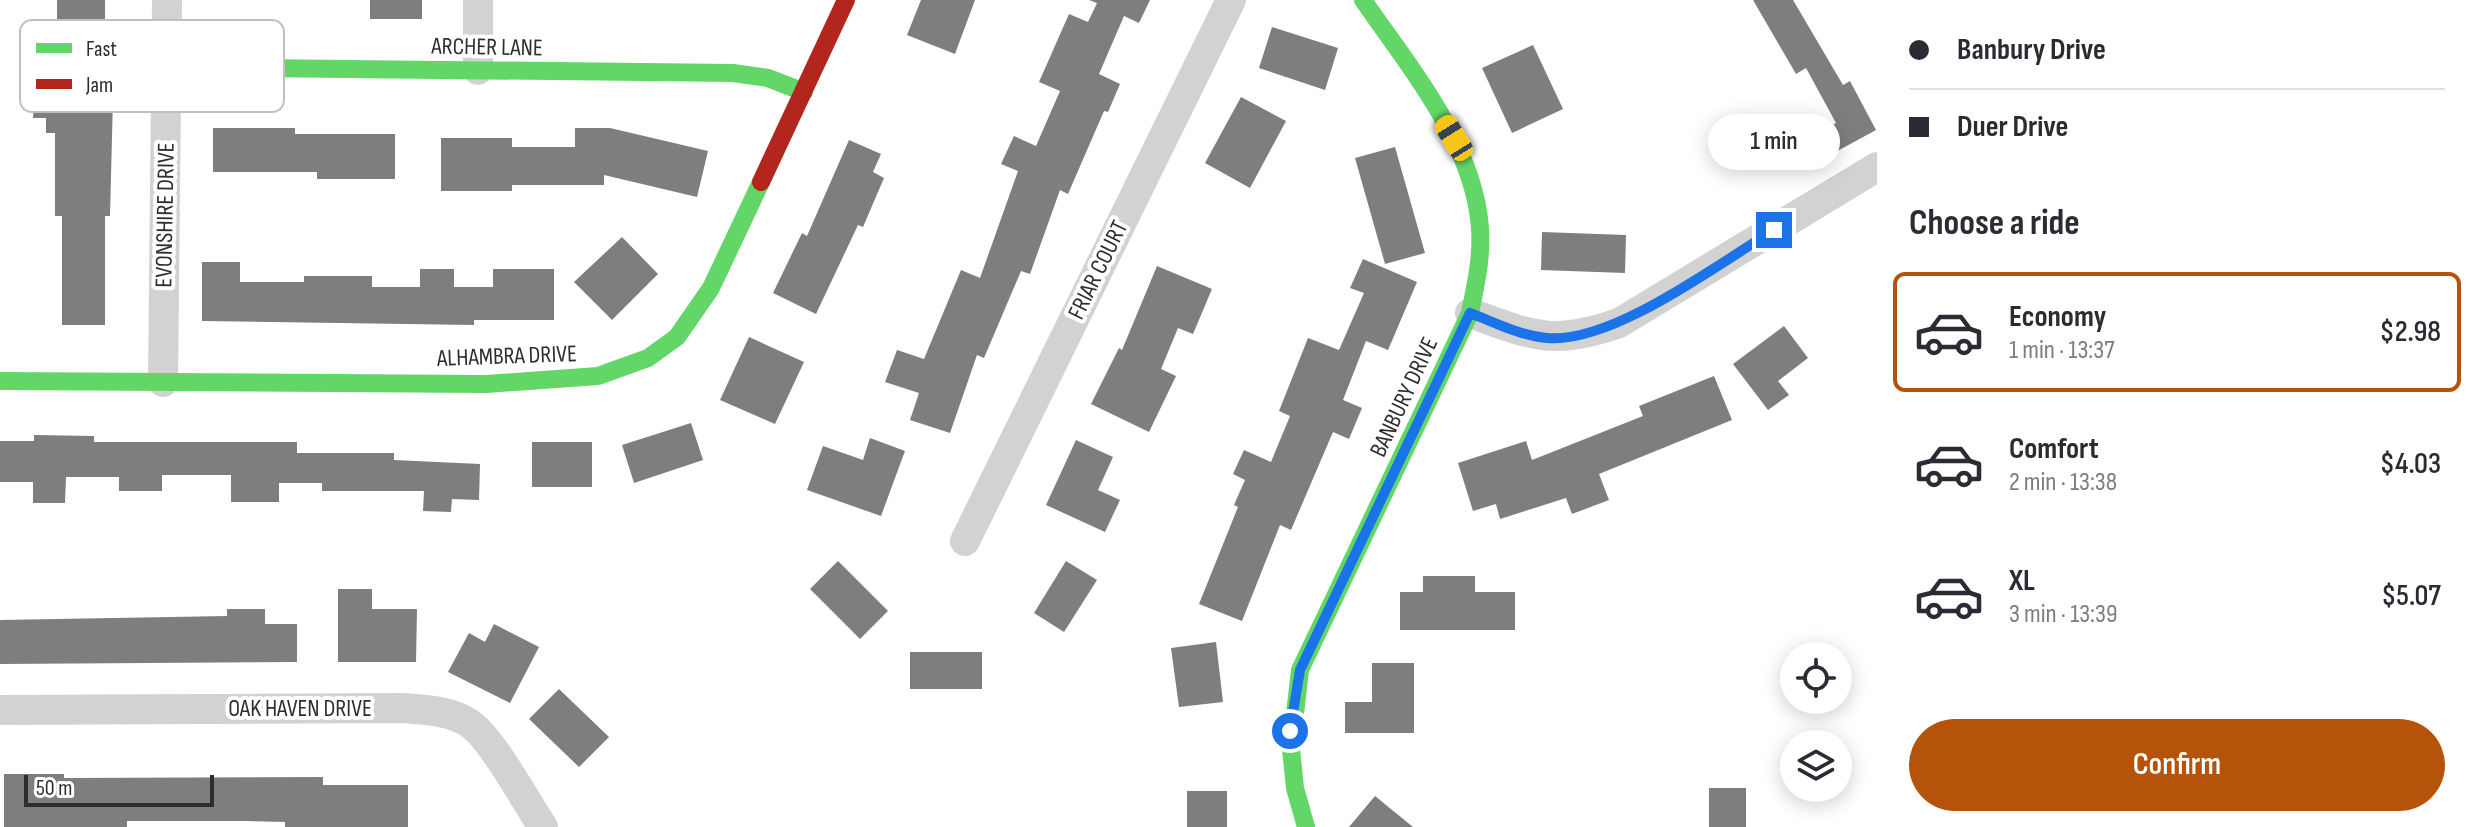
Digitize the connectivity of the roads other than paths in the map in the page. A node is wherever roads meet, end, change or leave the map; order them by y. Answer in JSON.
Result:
{"nodes":[{"id":1,"x":478,"y":0,"type":"edge"},
{"id":2,"x":846,"y":0,"type":"edge"},
{"id":3,"x":1231,"y":0,"type":"edge"},
{"id":4,"x":1363,"y":0,"type":"edge"},
{"id":5,"x":284,"y":68,"type":"edge"},
{"id":6,"x":478,"y":70,"type":"junction"},
{"id":7,"x":804,"y":92,"type":"junction"},
{"id":8,"x":166,"y":112,"type":"edge"},
{"id":9,"x":1877,"y":167,"type":"edge"},
{"id":10,"x":1470,"y":313,"type":"junction"},
{"id":11,"x":0,"y":381,"type":"edge"},
{"id":12,"x":163,"y":382,"type":"junction"},
{"id":13,"x":965,"y":541,"type":"dead end"},
{"id":14,"x":0,"y":710,"type":"edge"},
{"id":15,"x":543,"y":827,"type":"edge"},
{"id":16,"x":1306,"y":827,"type":"edge"}],
"edges":[{"from":1,"to":6,"type":"street"},
{"from":2,"to":7,"type":"street","name":"ALHAMBRA DRIVE"},
{"from":3,"to":13,"type":"street","name":"FRIAR COURT"},
{"from":4,"to":10,"type":"street","name":"BANBURY DRIVE"},
{"from":5,"to":6,"type":"street","name":"ARCHER LANE"},
{"from":6,"to":7,"type":"street","name":"ARCHER LANE"},
{"from":7,"to":12,"type":"street","name":"ALHAMBRA DRIVE"},
{"from":8,"to":12,"type":"street","name":"EVONSHIRE DRIVE"},
{"from":9,"to":10,"type":"street"},
{"from":10,"to":16,"type":"street","name":"BANBURY DRIVE"},
{"from":11,"to":12,"type":"street","name":"ALHAMBRA DRIVE"},
{"from":14,"to":15,"type":"street","name":"OAK HAVEN DRIVE"}]}
